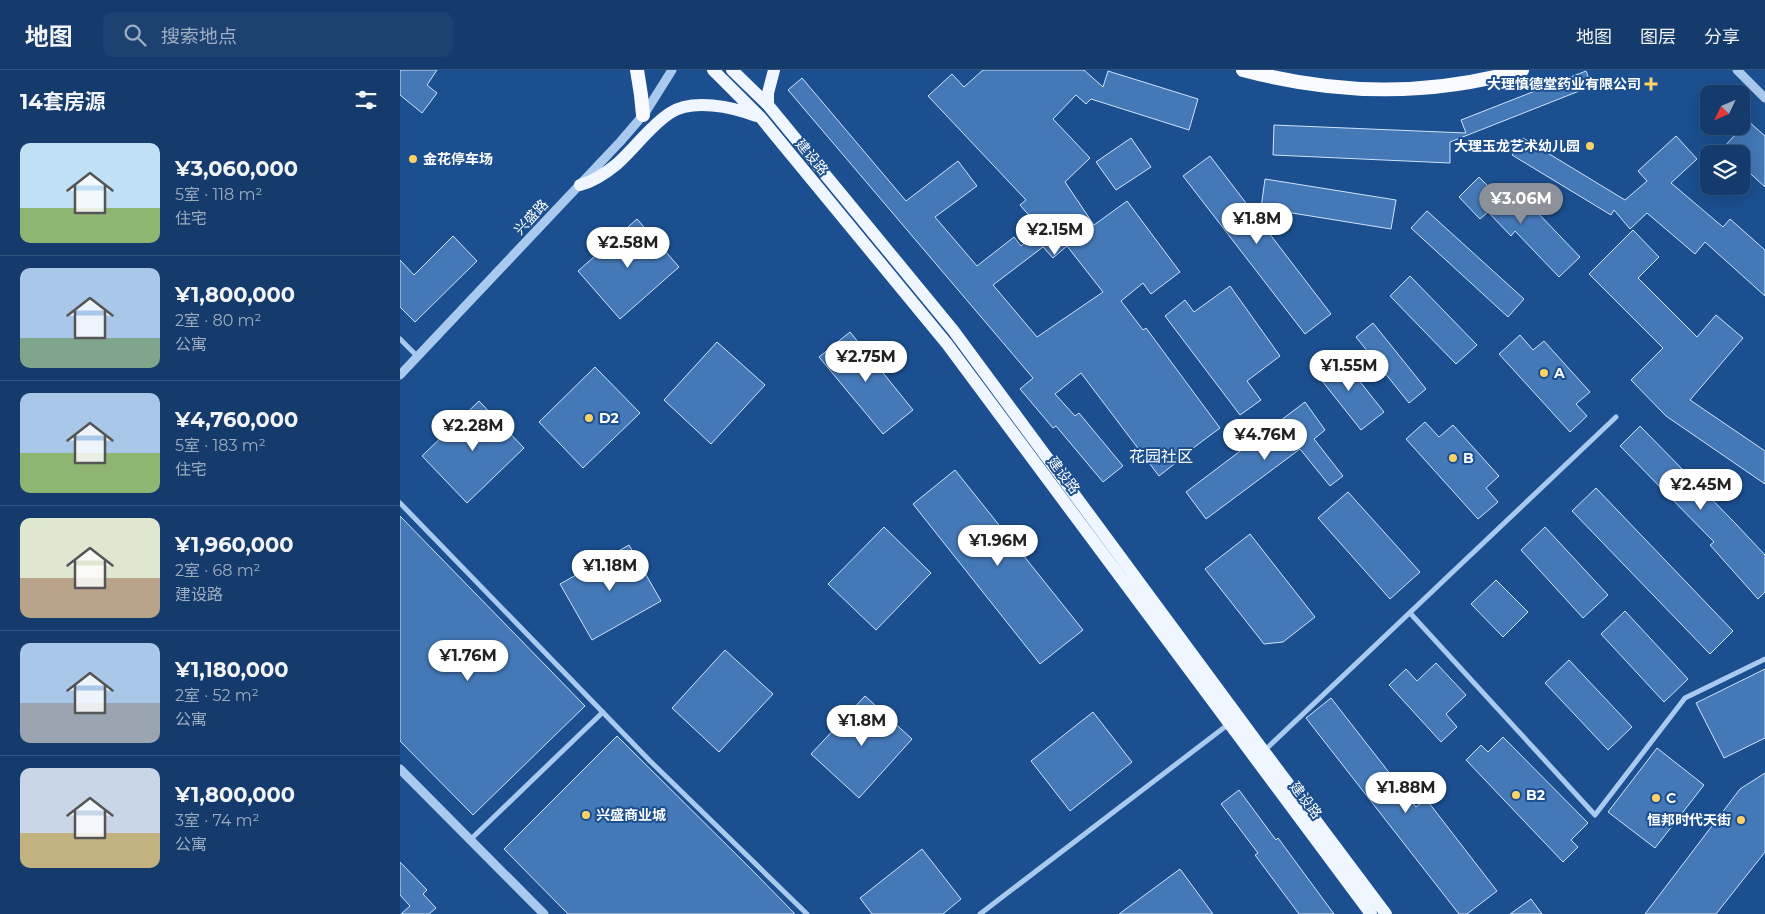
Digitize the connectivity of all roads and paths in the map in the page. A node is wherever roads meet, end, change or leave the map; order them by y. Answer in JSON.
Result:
{"nodes":[{"id":1,"x":637,"y":70,"type":"edge"},
{"id":2,"x":672,"y":70,"type":"edge"},
{"id":3,"x":713,"y":70,"type":"edge"},
{"id":4,"x":732,"y":70,"type":"edge"},
{"id":5,"x":774,"y":70,"type":"edge"},
{"id":6,"x":1243,"y":70,"type":"edge"},
{"id":7,"x":1522,"y":70,"type":"edge"},
{"id":8,"x":1738,"y":70,"type":"edge"},
{"id":9,"x":1765,"y":98,"type":"edge"},
{"id":10,"x":768,"y":105,"type":"junction"},
{"id":11,"x":643,"y":115,"type":"junction"},
{"id":12,"x":761,"y":118,"type":"junction"},
{"id":13,"x":580,"y":185,"type":"junction"},
{"id":14,"x":400,"y":339,"type":"edge"},
{"id":15,"x":418,"y":357,"type":"junction"},
{"id":16,"x":400,"y":375,"type":"edge"},
{"id":17,"x":1616,"y":416,"type":"dead end"},
{"id":18,"x":400,"y":503,"type":"edge"},
{"id":19,"x":1410,"y":613,"type":"junction"},
{"id":20,"x":1765,"y":659,"type":"edge"},
{"id":21,"x":603,"y":712,"type":"junction"},
{"id":22,"x":1230,"y":724,"type":"junction"},
{"id":23,"x":1264,"y":752,"type":"junction"},
{"id":24,"x":400,"y":769,"type":"edge"},
{"id":25,"x":470,"y":840,"type":"junction"},
{"id":26,"x":544,"y":914,"type":"edge"},
{"id":27,"x":807,"y":914,"type":"edge"},
{"id":28,"x":980,"y":914,"type":"edge"},
{"id":29,"x":1371,"y":914,"type":"edge"},
{"id":30,"x":1386,"y":914,"type":"edge"}],
"edges":[{"from":1,"to":11,"type":"highway"},
{"from":2,"to":11,"type":"street","name":"兴盛路"},
{"from":3,"to":12,"type":"main road","name":"建设路"},
{"from":4,"to":10,"type":"main road","name":"建设路"},
{"from":5,"to":10,"type":"main road"},
{"from":6,"to":7,"type":"highway"},
{"from":8,"to":9,"type":"street"},
{"from":10,"to":23,"type":"main road","name":"建设路"},
{"from":11,"to":13,"type":"street","name":"兴盛路"},
{"from":12,"to":13,"type":"main road"},
{"from":12,"to":22,"type":"main road","name":"建设路"},
{"from":13,"to":15,"type":"street","name":"兴盛路"},
{"from":14,"to":15,"type":"street"},
{"from":15,"to":16,"type":"street","name":"兴盛路"},
{"from":17,"to":19,"type":"street"},
{"from":18,"to":21,"type":"street"},
{"from":19,"to":20,"type":"street"},
{"from":19,"to":23,"type":"street"},
{"from":21,"to":25,"type":"street"},
{"from":21,"to":27,"type":"street"},
{"from":22,"to":28,"type":"street"},
{"from":22,"to":29,"type":"main road","name":"建设路"},
{"from":23,"to":30,"type":"main road","name":"建设路"},
{"from":24,"to":25,"type":"street"},
{"from":25,"to":26,"type":"street"}]}
